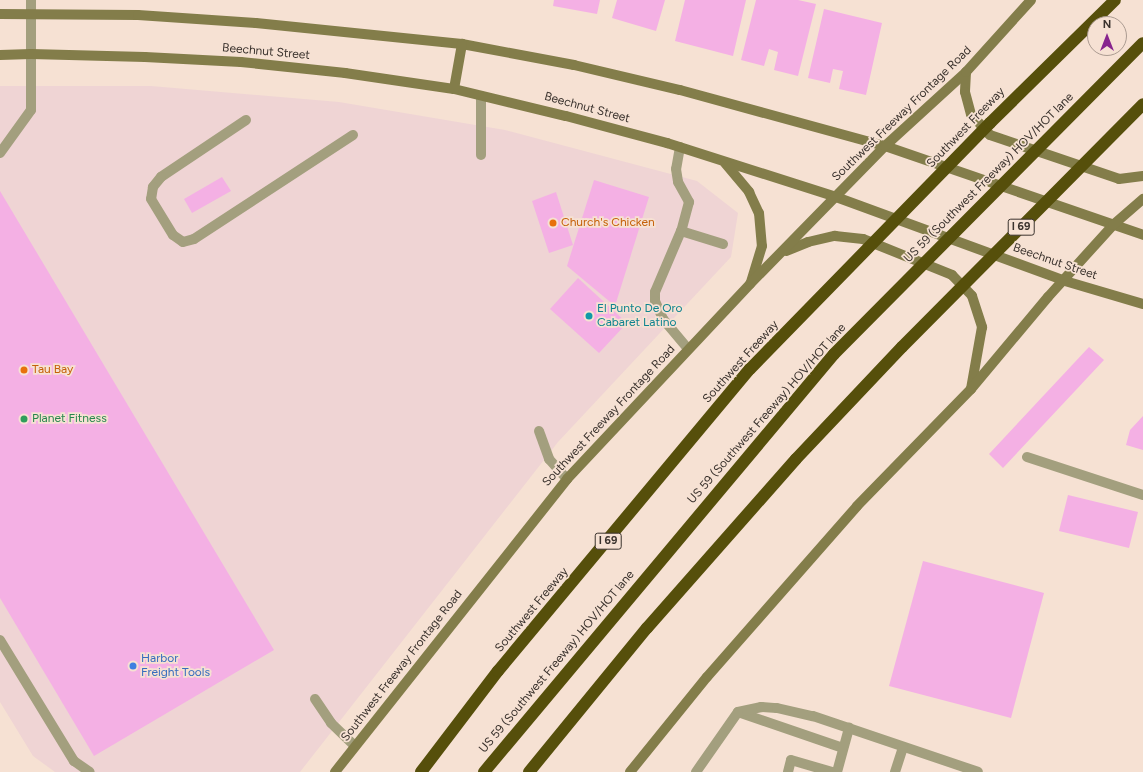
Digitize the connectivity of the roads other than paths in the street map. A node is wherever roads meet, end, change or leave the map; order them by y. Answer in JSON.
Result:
{"nodes":[{"id":1,"x":31,"y":0,"type":"edge"},
{"id":2,"x":1031,"y":0,"type":"edge"},
{"id":3,"x":1115,"y":0,"type":"edge"},
{"id":4,"x":0,"y":14,"type":"edge"},
{"id":5,"x":31,"y":14,"type":"junction"},
{"id":6,"x":462,"y":44,"type":"junction"},
{"id":7,"x":1143,"y":44,"type":"edge"},
{"id":8,"x":31,"y":54,"type":"junction"},
{"id":9,"x":0,"y":55,"type":"edge"},
{"id":10,"x":966,"y":72,"type":"junction"},
{"id":11,"x":454,"y":89,"type":"junction"},
{"id":12,"x":481,"y":96,"type":"junction"},
{"id":13,"x":1142,"y":105,"type":"edge"},
{"id":14,"x":246,"y":120,"type":"dead end"},
{"id":15,"x":352,"y":135,"type":"dead end"},
{"id":16,"x":885,"y":146,"type":"junction"},
{"id":17,"x":680,"y":147,"type":"junction"},
{"id":18,"x":0,"y":153,"type":"edge"},
{"id":19,"x":481,"y":155,"type":"dead end"},
{"id":20,"x":725,"y":162,"type":"junction"},
{"id":21,"x":1143,"y":176,"type":"edge"},
{"id":22,"x":836,"y":197,"type":"junction"},
{"id":23,"x":1143,"y":199,"type":"edge"},
{"id":24,"x":1113,"y":225,"type":"junction"},
{"id":25,"x":681,"y":231,"type":"junction"},
{"id":26,"x":1143,"y":235,"type":"edge"},
{"id":27,"x":723,"y":244,"type":"dead end"},
{"id":28,"x":782,"y":252,"type":"junction"},
{"id":29,"x":1065,"y":281,"type":"junction"},
{"id":30,"x":750,"y":284,"type":"junction"},
{"id":31,"x":1143,"y":304,"type":"edge"},
{"id":32,"x":688,"y":350,"type":"junction"},
{"id":33,"x":971,"y":389,"type":"junction"},
{"id":34,"x":539,"y":431,"type":"dead end"},
{"id":35,"x":1027,"y":457,"type":"dead end"},
{"id":36,"x":567,"y":479,"type":"junction"},
{"id":37,"x":1143,"y":495,"type":"edge"},
{"id":38,"x":0,"y":640,"type":"edge"},
{"id":39,"x":315,"y":699,"type":"dead end"},
{"id":40,"x":738,"y":712,"type":"junction"},
{"id":41,"x":849,"y":728,"type":"junction"},
{"id":42,"x":355,"y":746,"type":"junction"},
{"id":43,"x":903,"y":747,"type":"junction"},
{"id":44,"x":843,"y":748,"type":"junction"},
{"id":45,"x":952,"y":768,"type":"edge"},
{"id":46,"x":90,"y":772,"type":"edge"},
{"id":47,"x":335,"y":772,"type":"edge"},
{"id":48,"x":421,"y":772,"type":"edge"},
{"id":49,"x":484,"y":772,"type":"edge"},
{"id":50,"x":529,"y":772,"type":"edge"},
{"id":51,"x":630,"y":772,"type":"edge"},
{"id":52,"x":696,"y":772,"type":"edge"},
{"id":53,"x":788,"y":772,"type":"edge"},
{"id":54,"x":832,"y":772,"type":"edge"},
{"id":55,"x":837,"y":772,"type":"edge"},
{"id":56,"x":896,"y":772,"type":"edge"},
{"id":57,"x":978,"y":772,"type":"edge"}],
"edges":[{"from":1,"to":5,"type":"street"},
{"from":2,"to":10,"type":"main road","name":"Southwest Freeway Frontage Road"},
{"from":3,"to":48,"type":"highway","name":"Southwest Freeway","number":"I 69"},
{"from":4,"to":5,"type":"main road"},
{"from":5,"to":6,"type":"main road"},
{"from":5,"to":8,"type":"street"},
{"from":6,"to":11,"type":"main road"},
{"from":6,"to":16,"type":"main road"},
{"from":7,"to":49,"type":"highway","name":"US 59 (Southwest Freeway) HOV/HOT lane"},
{"from":8,"to":9,"type":"main road","name":"Beechnut Street"},
{"from":8,"to":11,"type":"main road","name":"Beechnut Street"},
{"from":8,"to":18,"type":"street"},
{"from":10,"to":16,"type":"main road","name":"Southwest Freeway Frontage Road"},
{"from":10,"to":21,"type":"main road"},
{"from":11,"to":12,"type":"main road","name":"Beechnut Street"},
{"from":12,"to":17,"type":"main road","name":"Beechnut Street"},
{"from":12,"to":19,"type":"street"},
{"from":13,"to":50,"type":"highway","number":"I 69"},
{"from":14,"to":15,"type":"street"},
{"from":16,"to":22,"type":"main road","name":"Southwest Freeway Frontage Road"},
{"from":16,"to":24,"type":"main road"},
{"from":17,"to":20,"type":"main road","name":"Beechnut Street"},
{"from":17,"to":25,"type":"street"},
{"from":20,"to":22,"type":"main road","name":"Beechnut Street"},
{"from":20,"to":30,"type":"main road"},
{"from":22,"to":28,"type":"main road","name":"Southwest Freeway Frontage Road"},
{"from":22,"to":29,"type":"main road","name":"Beechnut Street"},
{"from":23,"to":24,"type":"main road"},
{"from":24,"to":26,"type":"main road"},
{"from":24,"to":29,"type":"main road"},
{"from":25,"to":27,"type":"street"},
{"from":25,"to":32,"type":"street"},
{"from":28,"to":30,"type":"main road","name":"Southwest Freeway Frontage Road"},
{"from":28,"to":33,"type":"main road"},
{"from":29,"to":31,"type":"main road","name":"Beechnut Street"},
{"from":29,"to":33,"type":"main road"},
{"from":30,"to":32,"type":"main road","name":"Southwest Freeway Frontage Road"},
{"from":32,"to":36,"type":"main road","name":"Southwest Freeway Frontage Road"},
{"from":33,"to":51,"type":"main road"},
{"from":34,"to":36,"type":"street"},
{"from":35,"to":37,"type":"street"},
{"from":36,"to":42,"type":"main road","name":"Southwest Freeway Frontage Road"},
{"from":38,"to":46,"type":"street"},
{"from":39,"to":42,"type":"street"},
{"from":40,"to":41,"type":"street"},
{"from":40,"to":44,"type":"street"},
{"from":40,"to":52,"type":"street"},
{"from":41,"to":43,"type":"street"},
{"from":41,"to":44,"type":"street"},
{"from":42,"to":47,"type":"main road","name":"Southwest Freeway Frontage Road"},
{"from":43,"to":45,"type":"street"},
{"from":43,"to":56,"type":"street"},
{"from":44,"to":55,"type":"street"},
{"from":45,"to":57,"type":"street"},
{"from":53,"to":54,"type":"street"}]}
